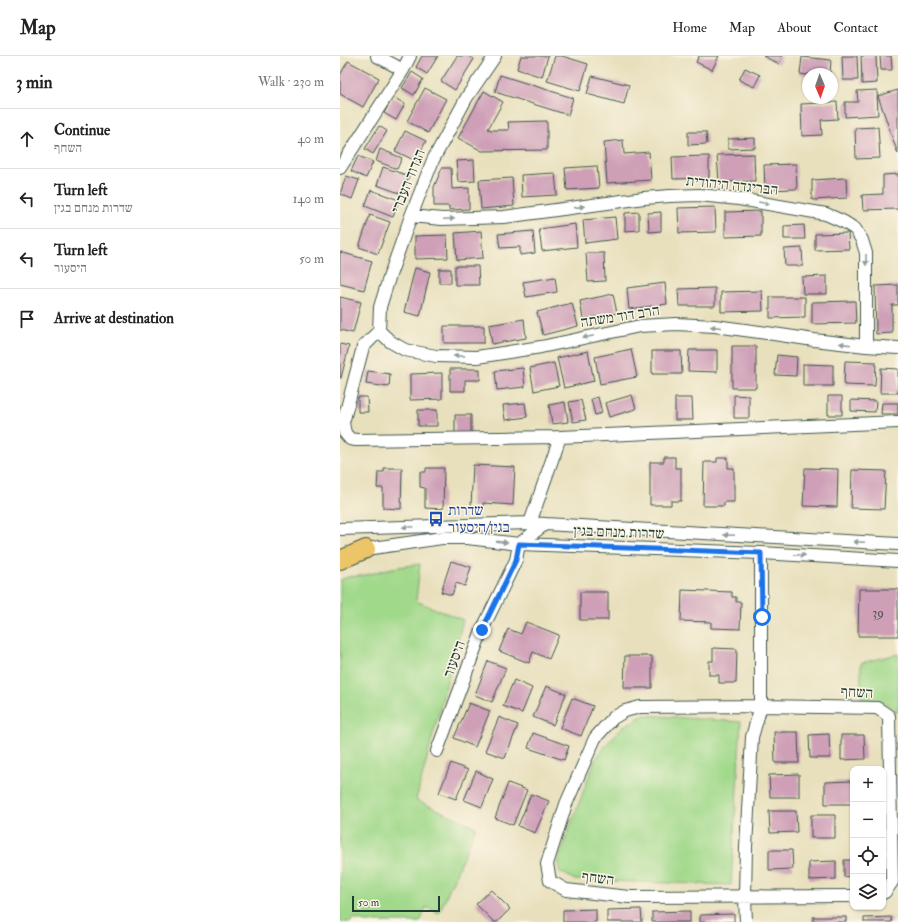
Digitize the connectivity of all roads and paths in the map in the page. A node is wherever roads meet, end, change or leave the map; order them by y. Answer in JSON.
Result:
{"nodes":[{"id":1,"x":377,"y":56,"type":"edge"},
{"id":2,"x":410,"y":56,"type":"edge"},
{"id":3,"x":495,"y":56,"type":"edge"},
{"id":4,"x":403,"y":70,"type":"junction"},
{"id":5,"x":340,"y":168,"type":"edge"},
{"id":6,"x":411,"y":216,"type":"junction"},
{"id":7,"x":379,"y":331,"type":"junction"},
{"id":8,"x":866,"y":346,"type":"junction"},
{"id":9,"x":898,"y":348,"type":"edge"},
{"id":10,"x":898,"y":422,"type":"edge"},
{"id":11,"x":560,"y":437,"type":"junction"},
{"id":12,"x":530,"y":523,"type":"junction"},
{"id":13,"x":545,"y":524,"type":"junction"},
{"id":14,"x":340,"y":529,"type":"edge"},
{"id":15,"x":519,"y":544,"type":"junction"},
{"id":16,"x":898,"y":544,"type":"edge"},
{"id":17,"x":366,"y":549,"type":"junction"},
{"id":18,"x":340,"y":551,"type":"edge"},
{"id":19,"x":761,"y":553,"type":"junction"},
{"id":20,"x":340,"y":560,"type":"edge"},
{"id":21,"x":898,"y":561,"type":"edge"},
{"id":22,"x":761,"y":706,"type":"junction"},
{"id":23,"x":437,"y":751,"type":"dead end"},
{"id":24,"x":886,"y":891,"type":"edge"},
{"id":25,"x":850,"y":896,"type":"edge"},
{"id":26,"x":745,"y":897,"type":"junction"},
{"id":27,"x":746,"y":922,"type":"edge"}],
"edges":[{"from":1,"to":4,"type":"street"},
{"from":2,"to":4,"type":"street"},
{"from":3,"to":6,"type":"street","name":"הגדוד העברי"},
{"from":4,"to":5,"type":"street"},
{"from":6,"to":7,"type":"street","name":"הגדוד העברי"},
{"from":6,"to":8,"type":"street","name":"הבריגדה היהודית","one_way":true},
{"from":8,"to":7,"type":"street","name":"הרב דוד משתה","one_way":true},
{"from":7,"to":11,"type":"street"},
{"from":8,"to":9,"type":"street","name":"הרב דוד משתה"},
{"from":10,"to":11,"type":"street"},
{"from":11,"to":12,"type":"street"},
{"from":12,"to":13,"type":"street","name":"שדרות מנחם בגין"},
{"from":12,"to":14,"type":"street","name":"שדרות מנחם בגין","one_way":true},
{"from":13,"to":15,"type":"street"},
{"from":16,"to":13,"type":"street","name":"שדרות מנחם בגין","one_way":true},
{"from":17,"to":15,"type":"street","name":"שדרות מנחם בגין","one_way":true},
{"from":15,"to":19,"type":"street","name":"שדרות מנחם בגין"},
{"from":15,"to":23,"type":"street","name":"היסעור"},
{"from":17,"to":18,"type":"street","name":"שדרות מנחם בגין"},
{"from":17,"to":20,"type":"highway"},
{"from":19,"to":21,"type":"street","name":"שדרות מנחם בגין","one_way":true},
{"from":19,"to":22,"type":"street"},
{"from":22,"to":24,"type":"street","name":"השחף"},
{"from":22,"to":26,"type":"street"},
{"from":22,"to":26,"type":"street","name":"השחף"},
{"from":25,"to":26,"type":"street","name":"השחף"},
{"from":26,"to":27,"type":"street"}]}
